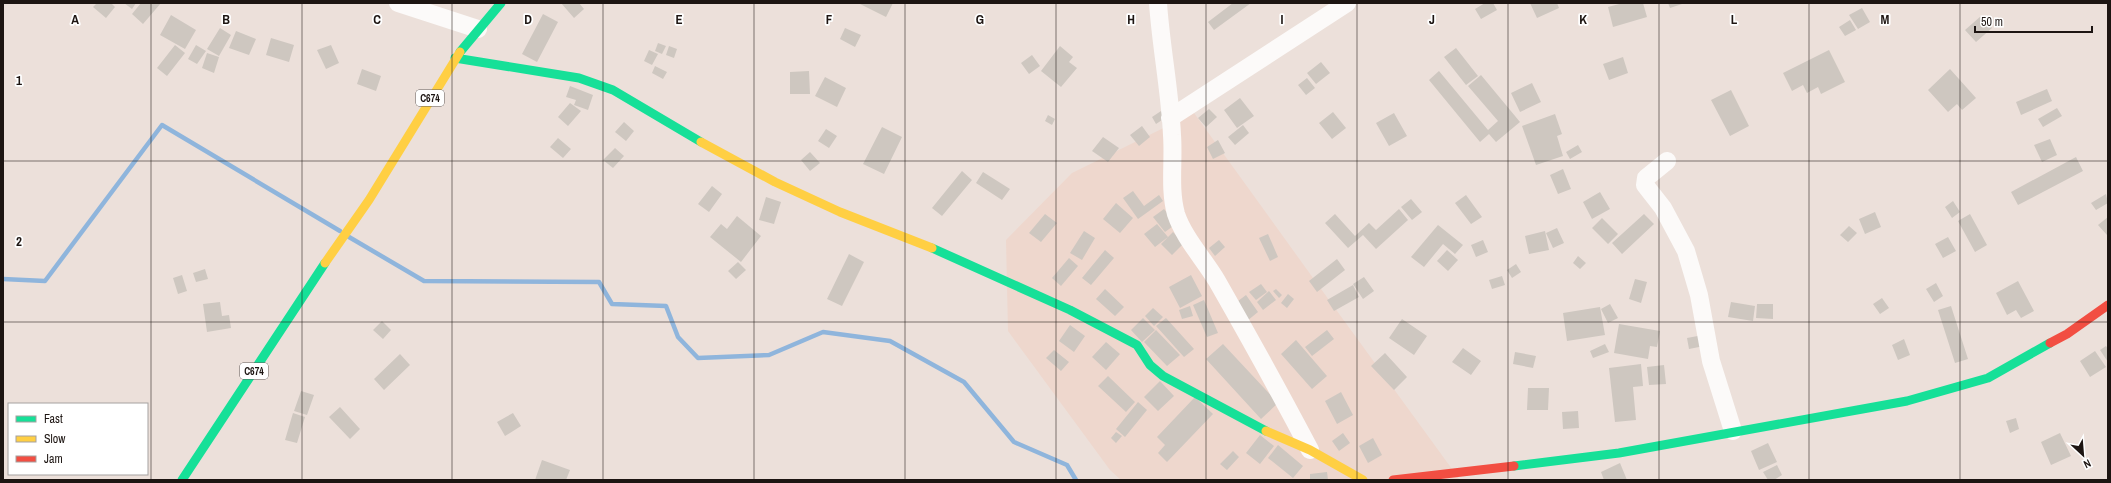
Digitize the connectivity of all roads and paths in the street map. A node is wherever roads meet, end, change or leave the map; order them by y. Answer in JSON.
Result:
{"nodes":[{"id":1,"x":398,"y":3,"type":"edge"},
{"id":2,"x":501,"y":3,"type":"edge"},
{"id":3,"x":1158,"y":3,"type":"edge"},
{"id":4,"x":1347,"y":3,"type":"edge"},
{"id":5,"x":478,"y":29,"type":"junction"},
{"id":6,"x":466,"y":44,"type":"junction"},
{"id":7,"x":455,"y":58,"type":"junction"},
{"id":8,"x":480,"y":62,"type":"junction"},
{"id":9,"x":1170,"y":118,"type":"junction"},
{"id":10,"x":1667,"y":161,"type":"dead end"},
{"id":11,"x":2108,"y":305,"type":"edge"},
{"id":12,"x":1733,"y":431,"type":"junction"},
{"id":13,"x":1310,"y":450,"type":"junction"},
{"id":14,"x":182,"y":480,"type":"edge"},
{"id":15,"x":1363,"y":480,"type":"edge"},
{"id":16,"x":1393,"y":480,"type":"edge"}],
"edges":[{"from":1,"to":5,"type":"street"},
{"from":2,"to":5,"type":"street","number":"C674"},
{"from":3,"to":9,"type":"street"},
{"from":4,"to":9,"type":"street"},
{"from":5,"to":6,"type":"street","number":"C674"},
{"from":6,"to":7,"type":"street","number":"C674"},
{"from":6,"to":8,"type":"street"},
{"from":7,"to":8,"type":"street"},
{"from":7,"to":14,"type":"street","number":"C674"},
{"from":8,"to":13,"type":"street"},
{"from":9,"to":13,"type":"street"},
{"from":10,"to":12,"type":"street"},
{"from":11,"to":12,"type":"street"},
{"from":12,"to":16,"type":"street"},
{"from":13,"to":15,"type":"street"}]}
